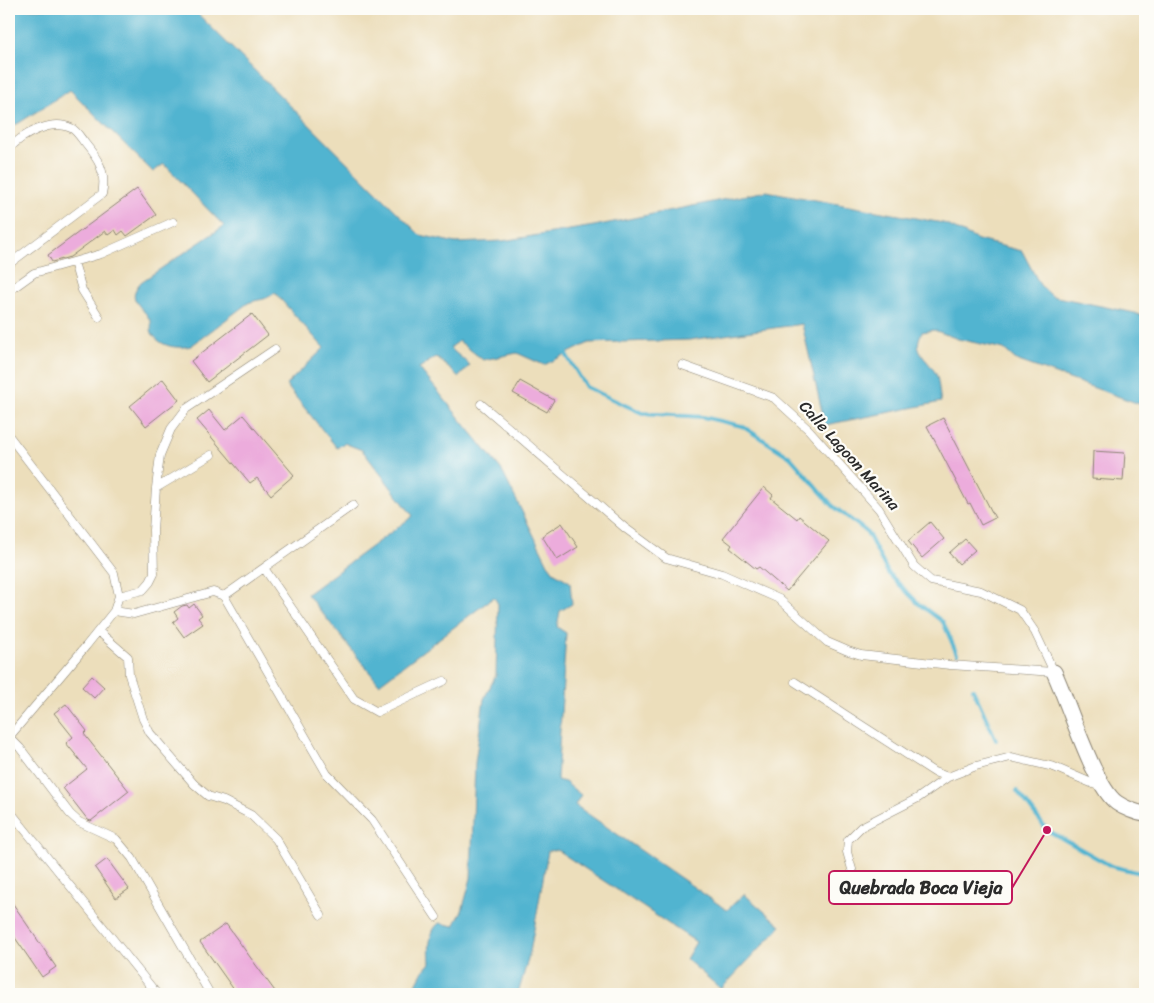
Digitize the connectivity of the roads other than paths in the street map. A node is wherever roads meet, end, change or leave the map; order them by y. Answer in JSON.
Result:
{"nodes":[{"id":1,"x":9,"y":149,"type":"edge"},
{"id":2,"x":173,"y":222,"type":"dead end"},
{"id":3,"x":74,"y":262,"type":"junction"},
{"id":4,"x":9,"y":264,"type":"edge"},
{"id":5,"x":9,"y":291,"type":"edge"},
{"id":6,"x":99,"y":317,"type":"dead end"},
{"id":7,"x":275,"y":350,"type":"dead end"},
{"id":8,"x":682,"y":365,"type":"dead end"},
{"id":9,"x":482,"y":404,"type":"dead end"},
{"id":10,"x":9,"y":436,"type":"edge"},
{"id":11,"x":211,"y":455,"type":"dead end"},
{"id":12,"x":156,"y":488,"type":"junction"},
{"id":13,"x":353,"y":505,"type":"dead end"},
{"id":14,"x":264,"y":568,"type":"junction"},
{"id":15,"x":119,"y":596,"type":"junction"},
{"id":16,"x":224,"y":596,"type":"junction"},
{"id":17,"x":114,"y":611,"type":"junction"},
{"id":18,"x":98,"y":631,"type":"junction"},
{"id":19,"x":1054,"y":672,"type":"junction"},
{"id":20,"x":444,"y":680,"type":"dead end"},
{"id":21,"x":795,"y":682,"type":"dead end"},
{"id":22,"x":9,"y":737,"type":"edge"},
{"id":23,"x":948,"y":776,"type":"junction"},
{"id":24,"x":1105,"y":789,"type":"junction"},
{"id":25,"x":9,"y":810,"type":"edge"},
{"id":26,"x":1145,"y":814,"type":"edge"},
{"id":27,"x":860,"y":897,"type":"dead end"},
{"id":28,"x":321,"y":915,"type":"dead end"},
{"id":29,"x":436,"y":917,"type":"dead end"},
{"id":30,"x":157,"y":994,"type":"edge"},
{"id":31,"x":210,"y":994,"type":"edge"}],
"edges":[{"from":1,"to":4,"type":"lane"},
{"from":2,"to":3,"type":"lane"},
{"from":3,"to":5,"type":"lane"},
{"from":3,"to":6,"type":"lane"},
{"from":7,"to":12,"type":"lane"},
{"from":8,"to":19,"type":"lane","name":"Calle Lagoon Marina"},
{"from":9,"to":19,"type":"lane"},
{"from":10,"to":15,"type":"lane"},
{"from":11,"to":12,"type":"lane"},
{"from":12,"to":15,"type":"lane"},
{"from":13,"to":14,"type":"lane"},
{"from":14,"to":16,"type":"lane"},
{"from":14,"to":20,"type":"lane"},
{"from":15,"to":17,"type":"lane"},
{"from":16,"to":17,"type":"lane"},
{"from":16,"to":29,"type":"lane"},
{"from":17,"to":18,"type":"lane"},
{"from":18,"to":22,"type":"lane"},
{"from":18,"to":28,"type":"lane"},
{"from":19,"to":24,"type":"street","name":"Calle Lagoon Marina"},
{"from":21,"to":23,"type":"lane"},
{"from":22,"to":31,"type":"lane"},
{"from":23,"to":24,"type":"lane"},
{"from":23,"to":27,"type":"lane"},
{"from":24,"to":26,"type":"street","name":"Calle Lagoon Marina"},
{"from":25,"to":30,"type":"lane"}]}
